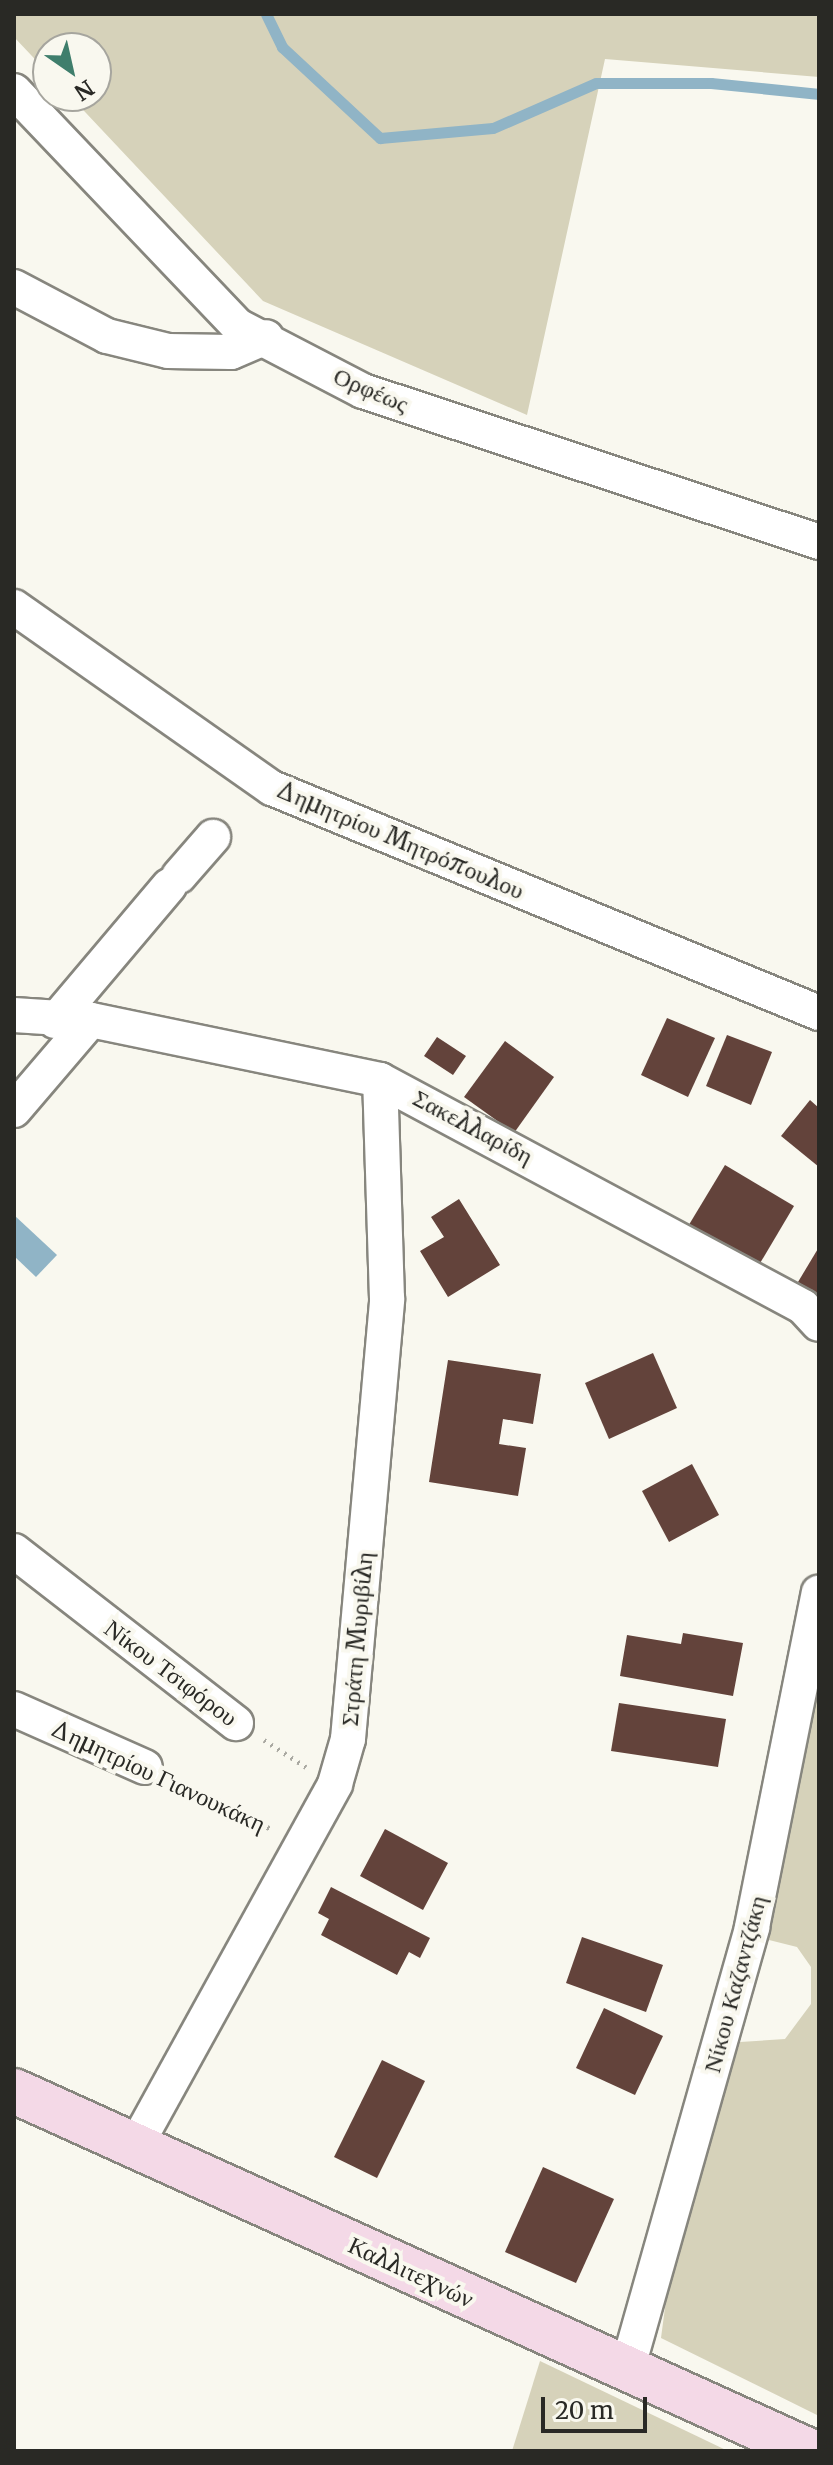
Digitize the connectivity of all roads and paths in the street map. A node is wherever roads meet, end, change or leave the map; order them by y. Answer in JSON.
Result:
{"nodes":[{"id":1,"x":14,"y":91,"type":"edge"},
{"id":2,"x":14,"y":287,"type":"edge"},
{"id":3,"x":266,"y":337,"type":"junction"},
{"id":4,"x":819,"y":542,"type":"edge"},
{"id":5,"x":14,"y":607,"type":"edge"},
{"id":6,"x":213,"y":837,"type":"dead end"},
{"id":7,"x":819,"y":1013,"type":"edge"},
{"id":8,"x":14,"y":1015,"type":"edge"},
{"id":9,"x":91,"y":1020,"type":"junction"},
{"id":10,"x":55,"y":1021,"type":"junction"},
{"id":11,"x":380,"y":1080,"type":"junction"},
{"id":12,"x":14,"y":1110,"type":"edge"},
{"id":13,"x":811,"y":1316,"type":"edge"},
{"id":14,"x":14,"y":1551,"type":"edge"},
{"id":15,"x":819,"y":1593,"type":"edge"},
{"id":16,"x":14,"y":1709,"type":"edge"},
{"id":17,"x":236,"y":1723,"type":"joint"},
{"id":18,"x":145,"y":1767,"type":"joint"},
{"id":19,"x":335,"y":1784,"type":"junction"},
{"id":20,"x":302,"y":1844,"type":"junction"},
{"id":21,"x":14,"y":2091,"type":"edge"},
{"id":22,"x":136,"y":2145,"type":"junction"},
{"id":23,"x":627,"y":2370,"type":"junction"},
{"id":24,"x":809,"y":2451,"type":"edge"}],
"edges":[{"from":1,"to":3,"type":"street","name":"Ορφέως"},
{"from":2,"to":3,"type":"street"},
{"from":3,"to":4,"type":"street","name":"Ορφέως"},
{"from":5,"to":7,"type":"street","name":"Δημητρίου Μητρόπουλου"},
{"from":6,"to":10,"type":"street"},
{"from":8,"to":10,"type":"street","name":"Σακελλαρίδη"},
{"from":9,"to":10,"type":"street","name":"Σακελλαρίδη"},
{"from":9,"to":11,"type":"street","name":"Σακελλαρίδη"},
{"from":9,"to":12,"type":"street"},
{"from":11,"to":13,"type":"street","name":"Σακελλαρίδη"},
{"from":11,"to":19,"type":"street","name":"Στράτη Μυριβίλη"},
{"from":14,"to":17,"type":"street","name":"Νίκου Τσιφόρου"},
{"from":15,"to":23,"type":"street","name":"Νίκου Καζαντζάκη"},
{"from":16,"to":18,"type":"street","name":"Δημητρίου Γιανουκάκη"},
{"from":17,"to":19,"type":"path","name":"Νίκου Τσιφόρου"},
{"from":18,"to":20,"type":"path","name":"Δημητρίου Γιανουκάκη"},
{"from":19,"to":20,"type":"street","name":"Στράτη Μυριβίλη"},
{"from":20,"to":22,"type":"street","name":"Στράτη Μυριβίλη"},
{"from":21,"to":22,"type":"street","name":"Καλλιτεχνών"},
{"from":22,"to":23,"type":"street","name":"Καλλιτεχνών"},
{"from":23,"to":24,"type":"street","name":"Καλλιτεχνών"}]}
